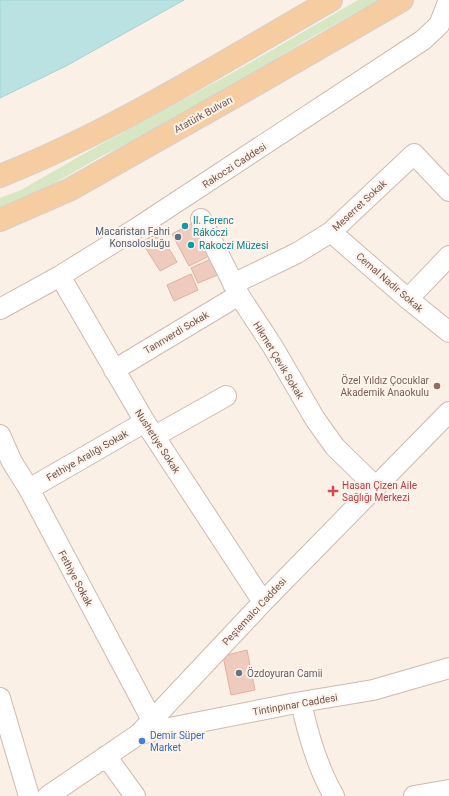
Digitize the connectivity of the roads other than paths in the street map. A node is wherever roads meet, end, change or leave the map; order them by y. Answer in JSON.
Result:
{"nodes":[{"id":1,"x":331,"y":0,"type":"edge"},
{"id":2,"x":402,"y":0,"type":"edge"},
{"id":3,"x":449,"y":0,"type":"edge"},
{"id":4,"x":0,"y":176,"type":"edge"},
{"id":5,"x":449,"y":191,"type":"edge"},
{"id":6,"x":201,"y":219,"type":"dead end"},
{"id":7,"x":0,"y":220,"type":"edge"},
{"id":8,"x":331,"y":232,"type":"junction"},
{"id":9,"x":449,"y":256,"type":"edge"},
{"id":10,"x":60,"y":276,"type":"junction"},
{"id":11,"x":236,"y":290,"type":"junction"},
{"id":12,"x":408,"y":299,"type":"junction"},
{"id":13,"x":0,"y":309,"type":"edge"},
{"id":14,"x":449,"y":332,"type":"edge"},
{"id":15,"x":114,"y":370,"type":"junction"},
{"id":16,"x":226,"y":396,"type":"dead end"},
{"id":17,"x":449,"y":412,"type":"edge"},
{"id":18,"x":150,"y":429,"type":"junction"},
{"id":19,"x":0,"y":435,"type":"edge"},
{"id":20,"x":6,"y":465,"type":"edge"},
{"id":21,"x":376,"y":487,"type":"junction"},
{"id":22,"x":29,"y":489,"type":"junction"},
{"id":23,"x":263,"y":602,"type":"junction"},
{"id":24,"x":449,"y":668,"type":"edge"},
{"id":25,"x":0,"y":698,"type":"edge"},
{"id":26,"x":301,"y":702,"type":"junction"},
{"id":27,"x":146,"y":727,"type":"junction"},
{"id":28,"x":5,"y":737,"type":"edge"},
{"id":29,"x":106,"y":756,"type":"junction"},
{"id":30,"x":330,"y":795,"type":"edge"},
{"id":31,"x":29,"y":796,"type":"edge"},
{"id":32,"x":48,"y":796,"type":"edge"},
{"id":33,"x":135,"y":796,"type":"edge"}],
"edges":[{"from":1,"to":4,"type":"main road"},
{"from":2,"to":7,"type":"main road","name":"Atatürk Bulvarı"},
{"from":3,"to":10,"type":"street","name":"Rakoczi Caddesi"},
{"from":5,"to":8,"type":"street","name":"Meserret Sokak"},
{"from":6,"to":11,"type":"street","name":"Hikmet Çevik Sokak"},
{"from":8,"to":11,"type":"street","name":"Meserret Sokak"},
{"from":8,"to":12,"type":"street","name":"Cemal Nadir Sokak"},
{"from":9,"to":12,"type":"street"},
{"from":10,"to":13,"type":"street","name":"Rakoczi Caddesi"},
{"from":10,"to":15,"type":"street","name":"Nushetiye Sokak"},
{"from":11,"to":15,"type":"street","name":"Tanrıverdi Sokak"},
{"from":11,"to":21,"type":"street","name":"Hikmet Çevik Sokak"},
{"from":12,"to":14,"type":"street","name":"Cemal Nadir Sokak"},
{"from":15,"to":18,"type":"street","name":"Nushetiye Sokak"},
{"from":16,"to":18,"type":"street","name":"Fethiye Aralığı Sokak"},
{"from":17,"to":21,"type":"street","name":"Peştemalcı Caddesi"},
{"from":18,"to":22,"type":"street","name":"Fethiye Aralığı Sokak"},
{"from":18,"to":23,"type":"street","name":"Nushetiye Sokak"},
{"from":19,"to":20,"type":"street","name":"Fethiye Sokak"},
{"from":20,"to":22,"type":"street","name":"Fethiye Sokak"},
{"from":21,"to":23,"type":"street","name":"Peştemalcı Caddesi"},
{"from":22,"to":27,"type":"street","name":"Fethiye Sokak"},
{"from":23,"to":27,"type":"street","name":"Peştemalcı Caddesi"},
{"from":24,"to":26,"type":"street","name":"Tintinpınar Caddesi"},
{"from":25,"to":28,"type":"street"},
{"from":26,"to":27,"type":"street","name":"Tintinpınar Caddesi"},
{"from":26,"to":30,"type":"street"},
{"from":27,"to":29,"type":"street","name":"Peştemalcı Caddesi"},
{"from":28,"to":31,"type":"street"},
{"from":29,"to":32,"type":"street","name":"Peştemalcı Caddesi"},
{"from":29,"to":33,"type":"street"}]}
